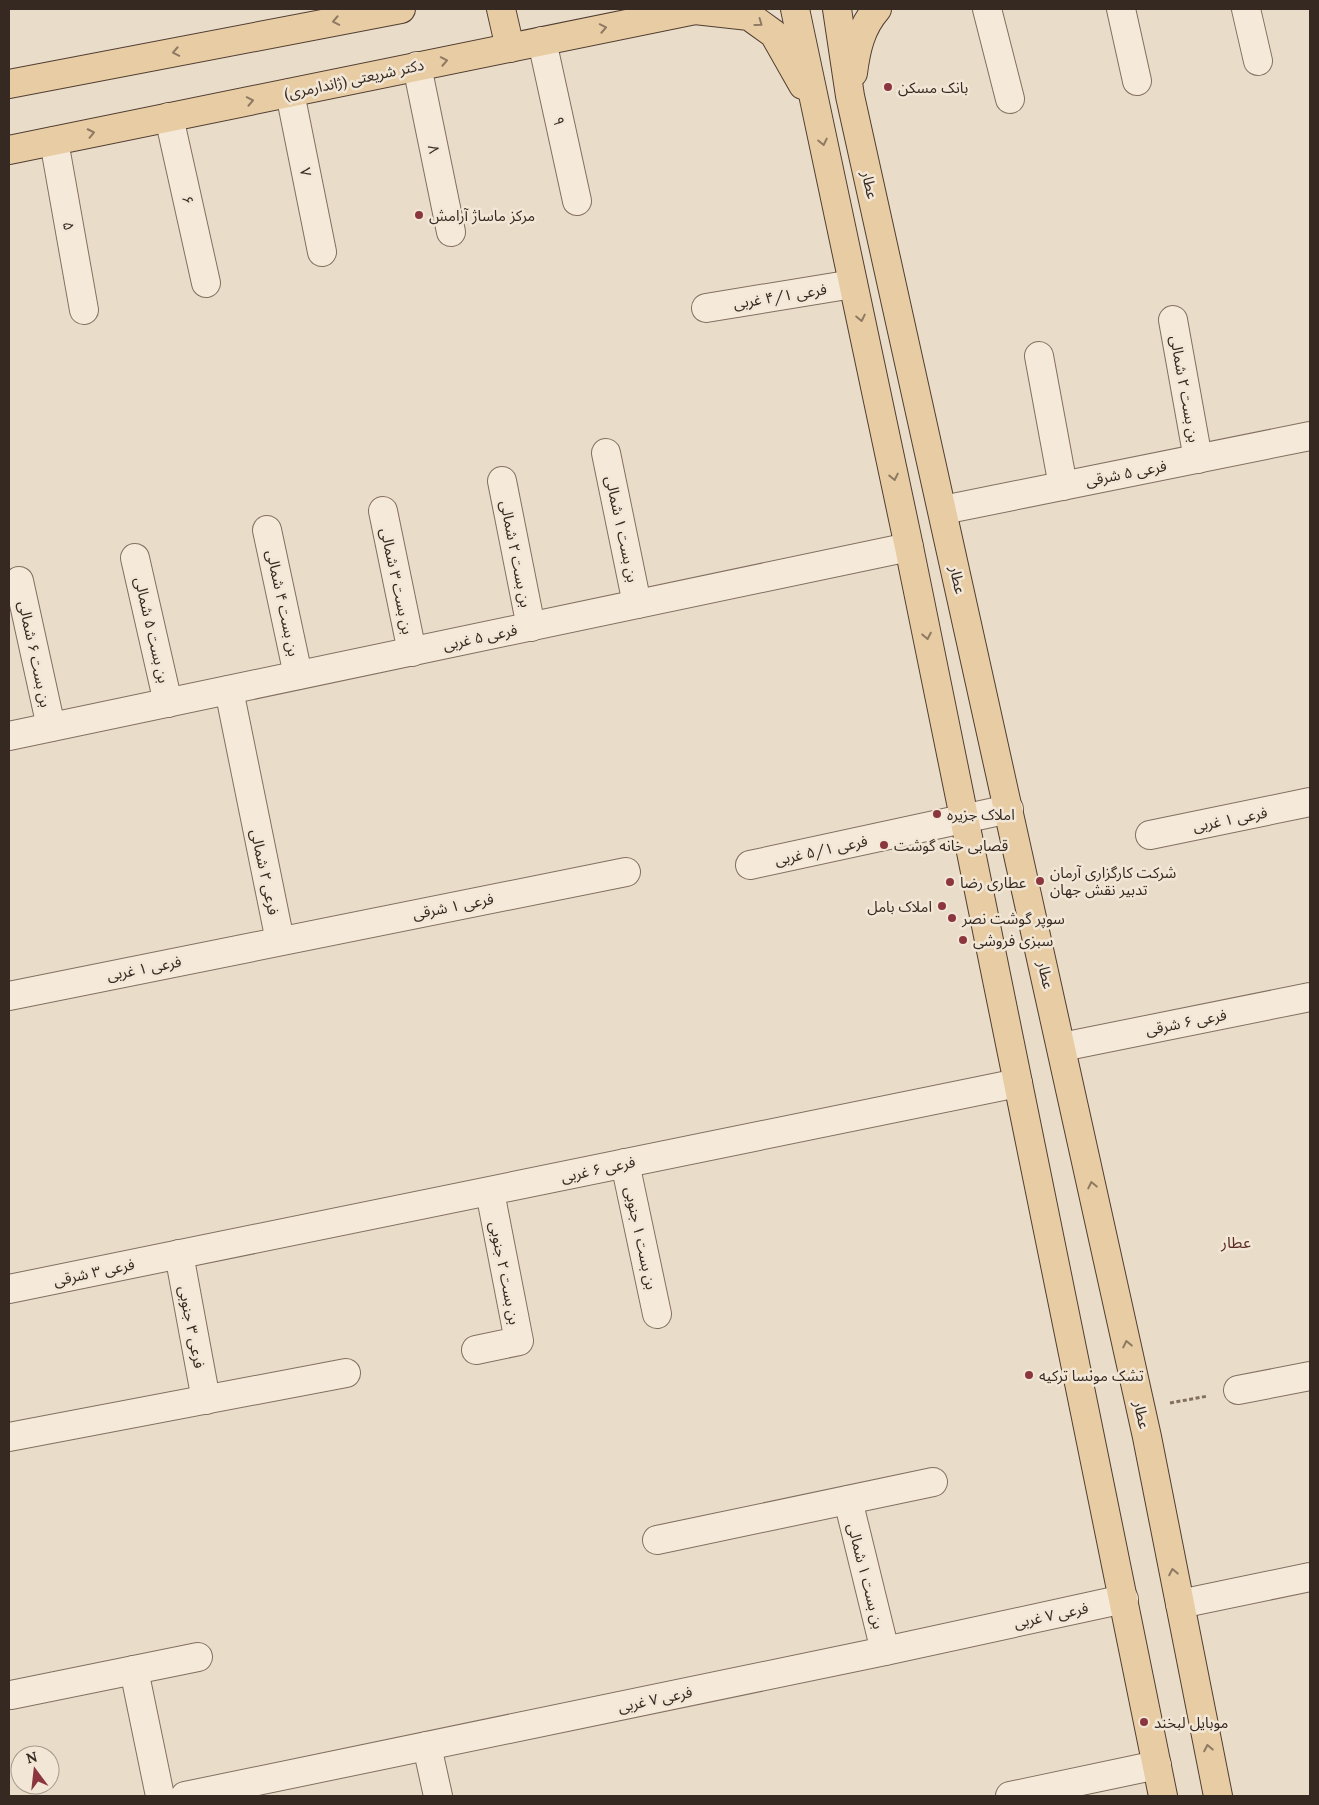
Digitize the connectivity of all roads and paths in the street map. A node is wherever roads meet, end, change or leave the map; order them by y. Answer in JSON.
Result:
{"nodes":[{"id":1,"x":401,"y":9,"type":"edge"},
{"id":2,"x":501,"y":9,"type":"edge"},
{"id":3,"x":698,"y":9,"type":"edge"},
{"id":4,"x":795,"y":9,"type":"edge"},
{"id":5,"x":837,"y":9,"type":"edge"},
{"id":6,"x":876,"y":9,"type":"edge"},
{"id":7,"x":987,"y":9,"type":"edge"},
{"id":8,"x":1121,"y":9,"type":"edge"},
{"id":9,"x":1246,"y":9,"type":"edge"},
{"id":10,"x":542,"y":41,"type":"junction"},
{"id":11,"x":510,"y":48,"type":"junction"},
{"id":12,"x":1258,"y":61,"type":"dead end"},
{"id":13,"x":417,"y":66,"type":"junction"},
{"id":14,"x":1136,"y":81,"type":"dead end"},
{"id":15,"x":9,"y":84,"type":"edge"},
{"id":16,"x":290,"y":93,"type":"junction"},
{"id":17,"x":850,"y":96,"type":"junction"},
{"id":18,"x":1010,"y":99,"type":"dead end"},
{"id":19,"x":817,"y":110,"type":"junction"},
{"id":20,"x":170,"y":117,"type":"junction"},
{"id":21,"x":54,"y":141,"type":"junction"},
{"id":22,"x":9,"y":150,"type":"edge"},
{"id":23,"x":577,"y":201,"type":"dead end"},
{"id":24,"x":451,"y":232,"type":"dead end"},
{"id":25,"x":322,"y":252,"type":"dead end"},
{"id":26,"x":206,"y":283,"type":"dead end"},
{"id":27,"x":854,"y":284,"type":"junction"},
{"id":28,"x":706,"y":308,"type":"dead end"},
{"id":29,"x":84,"y":310,"type":"dead end"},
{"id":30,"x":1173,"y":320,"type":"dead end"},
{"id":31,"x":1039,"y":356,"type":"dead end"},
{"id":32,"x":1310,"y":436,"type":"edge"},
{"id":33,"x":606,"y":453,"type":"dead end"},
{"id":34,"x":1198,"y":459,"type":"junction"},
{"id":35,"x":502,"y":481,"type":"dead end"},
{"id":36,"x":1063,"y":486,"type":"junction"},
{"id":37,"x":943,"y":510,"type":"junction"},
{"id":38,"x":383,"y":511,"type":"dead end"},
{"id":39,"x":267,"y":530,"type":"dead end"},
{"id":40,"x":909,"y":547,"type":"junction"},
{"id":41,"x":135,"y":558,"type":"dead end"},
{"id":42,"x":19,"y":581,"type":"dead end"},
{"id":43,"x":638,"y":604,"type":"junction"},
{"id":44,"x":531,"y":626,"type":"junction"},
{"id":45,"x":412,"y":652,"type":"junction"},
{"id":46,"x":298,"y":675,"type":"junction"},
{"id":47,"x":229,"y":690,"type":"junction"},
{"id":48,"x":168,"y":703,"type":"junction"},
{"id":49,"x":51,"y":727,"type":"junction"},
{"id":50,"x":9,"y":736,"type":"edge"},
{"id":51,"x":1310,"y":802,"type":"edge"},
{"id":52,"x":1009,"y":809,"type":"junction"},
{"id":53,"x":964,"y":818,"type":"junction"},
{"id":54,"x":1150,"y":835,"type":"dead end"},
{"id":55,"x":750,"y":865,"type":"dead end"},
{"id":56,"x":626,"y":872,"type":"dead end"},
{"id":57,"x":280,"y":941,"type":"junction"},
{"id":58,"x":9,"y":996,"type":"edge"},
{"id":59,"x":1310,"y":997,"type":"edge"},
{"id":60,"x":1062,"y":1047,"type":"junction"},
{"id":61,"x":1018,"y":1083,"type":"junction"},
{"id":62,"x":625,"y":1163,"type":"junction"},
{"id":63,"x":490,"y":1192,"type":"junction"},
{"id":64,"x":179,"y":1254,"type":"junction"},
{"id":65,"x":9,"y":1289,"type":"edge"},
{"id":66,"x":657,"y":1314,"type":"dead end"},
{"id":67,"x":476,"y":1350,"type":"dead end"},
{"id":68,"x":346,"y":1373,"type":"dead end"},
{"id":69,"x":1310,"y":1376,"type":"edge"},
{"id":70,"x":1238,"y":1390,"type":"joint"},
{"id":71,"x":206,"y":1400,"type":"junction"},
{"id":72,"x":1141,"y":1408,"type":"junction"},
{"id":73,"x":9,"y":1437,"type":"edge"},
{"id":74,"x":933,"y":1482,"type":"dead end"},
{"id":75,"x":848,"y":1500,"type":"junction"},
{"id":76,"x":656,"y":1540,"type":"dead end"},
{"id":77,"x":1310,"y":1577,"type":"edge"},
{"id":78,"x":1124,"y":1599,"type":"junction"},
{"id":79,"x":1180,"y":1604,"type":"junction"},
{"id":80,"x":885,"y":1651,"type":"junction"},
{"id":81,"x":198,"y":1657,"type":"dead end"},
{"id":82,"x":134,"y":1670,"type":"junction"},
{"id":83,"x":11,"y":1695,"type":"dead end"},
{"id":84,"x":428,"y":1746,"type":"junction"},
{"id":85,"x":1157,"y":1765,"type":"junction"},
{"id":86,"x":201,"y":1795,"type":"edge"},
{"id":87,"x":160,"y":1796,"type":"edge"},
{"id":88,"x":438,"y":1796,"type":"edge"},
{"id":89,"x":1010,"y":1796,"type":"edge"},
{"id":90,"x":1163,"y":1796,"type":"edge"},
{"id":91,"x":1218,"y":1796,"type":"edge"}],
"edges":[{"from":1,"to":15,"type":"main road","one_way":true},
{"from":2,"to":11,"type":"main road"},
{"from":10,"to":3,"type":"main road","name":"دکتر شریعتی (ژاندارمری)","one_way":true},
{"from":3,"to":19,"type":"main road","name":"دکتر شریعتی (ژاندارمری)","one_way":true},
{"from":4,"to":19,"type":"main road"},
{"from":5,"to":17,"type":"main road","name":"عطار"},
{"from":6,"to":17,"type":"main road"},
{"from":7,"to":18,"type":"street"},
{"from":8,"to":14,"type":"street"},
{"from":9,"to":12,"type":"street"},
{"from":10,"to":11,"type":"main road","name":"دکتر شریعتی (ژاندارمری)"},
{"from":10,"to":23,"type":"street","name":"۹"},
{"from":13,"to":11,"type":"main road","name":"دکتر شریعتی (ژاندارمری)","one_way":true},
{"from":13,"to":16,"type":"main road","name":"دکتر شریعتی (ژاندارمری)"},
{"from":13,"to":24,"type":"street","name":"۸"},
{"from":20,"to":16,"type":"main road","name":"دکتر شریعتی (ژاندارمری)","one_way":true},
{"from":16,"to":25,"type":"street","name":"۷"},
{"from":17,"to":37,"type":"main road","name":"عطار"},
{"from":19,"to":27,"type":"main road","one_way":true},
{"from":21,"to":20,"type":"main road","name":"دکتر شریعتی (ژاندارمری)","one_way":true},
{"from":20,"to":26,"type":"street","name":"۶"},
{"from":21,"to":22,"type":"main road","name":"دکتر شریعتی (ژاندارمری)"},
{"from":21,"to":29,"type":"street","name":"۵"},
{"from":27,"to":28,"type":"street","name":"فرعی ۴/۱ غربی"},
{"from":27,"to":40,"type":"main road","one_way":true},
{"from":30,"to":34,"type":"street","name":"بن بست ۲ شمالی"},
{"from":31,"to":36,"type":"street"},
{"from":32,"to":34,"type":"street","name":"فرعی ۵ شرقی"},
{"from":33,"to":43,"type":"street","name":"بن بست ۱ شمالی"},
{"from":34,"to":36,"type":"street","name":"فرعی ۵ شرقی"},
{"from":35,"to":44,"type":"street","name":"بن بست ۲ شمالی"},
{"from":36,"to":37,"type":"street","name":"فرعی ۵ شرقی"},
{"from":37,"to":52,"type":"main road","name":"عطار"},
{"from":38,"to":45,"type":"street","name":"بن بست ۳ شمالی"},
{"from":39,"to":46,"type":"street","name":"بن بست ۴ شمالی"},
{"from":40,"to":43,"type":"street","name":"فرعی ۵ غربی"},
{"from":40,"to":53,"type":"main road","one_way":true},
{"from":41,"to":48,"type":"street","name":"بن بست ۵ شمالی"},
{"from":42,"to":49,"type":"street","name":"بن بست ۶ شمالی"},
{"from":43,"to":44,"type":"street","name":"فرعی ۵ غربی"},
{"from":44,"to":45,"type":"street","name":"فرعی ۵ غربی"},
{"from":45,"to":46,"type":"street","name":"فرعی ۵ غربی"},
{"from":46,"to":47,"type":"street","name":"فرعی ۵ غربی"},
{"from":47,"to":48,"type":"street","name":"فرعی ۵ غربی"},
{"from":47,"to":57,"type":"street","name":"فرعی ۲ شمالی"},
{"from":48,"to":49,"type":"street","name":"فرعی ۵ غربی"},
{"from":49,"to":50,"type":"street"},
{"from":51,"to":54,"type":"street","name":"فرعی ۱ غربی"},
{"from":52,"to":53,"type":"street","name":"فرعی ۵/۱ غربی"},
{"from":52,"to":60,"type":"main road","name":"عطار"},
{"from":53,"to":55,"type":"street","name":"فرعی ۵/۱ غربی"},
{"from":53,"to":61,"type":"main road"},
{"from":56,"to":57,"type":"street","name":"فرعی ۱ شرقی"},
{"from":57,"to":58,"type":"street","name":"فرعی ۱ غربی"},
{"from":59,"to":60,"type":"street","name":"فرعی ۶ شرقی"},
{"from":72,"to":60,"type":"main road","name":"عطار","one_way":true},
{"from":61,"to":62,"type":"street","name":"فرعی ۶ غربی"},
{"from":61,"to":78,"type":"main road"},
{"from":62,"to":63,"type":"street","name":"فرعی ۶ غربی"},
{"from":62,"to":66,"type":"street","name":"بن بست ۱ جنوبی"},
{"from":63,"to":64,"type":"street","name":"فرعی ۶ غربی"},
{"from":63,"to":67,"type":"street","name":"بن بست ۲ جنوبی"},
{"from":64,"to":65,"type":"street","name":"فرعی ۳ شرقی"},
{"from":64,"to":71,"type":"street","name":"فرعی ۳ جنوبی"},
{"from":68,"to":71,"type":"street"},
{"from":69,"to":70,"type":"street"},
{"from":70,"to":72,"type":"path"},
{"from":71,"to":73,"type":"street"},
{"from":79,"to":72,"type":"main road","name":"عطار","one_way":true},
{"from":74,"to":75,"type":"street"},
{"from":75,"to":76,"type":"street"},
{"from":75,"to":80,"type":"street","name":"بن بست ۱ شمالی"},
{"from":77,"to":79,"type":"street"},
{"from":78,"to":80,"type":"street","name":"فرعی ۷ غربی"},
{"from":78,"to":85,"type":"main road"},
{"from":91,"to":79,"type":"main road","name":"عطار","one_way":true},
{"from":80,"to":84,"type":"street","name":"فرعی ۷ غربی"},
{"from":81,"to":82,"type":"street"},
{"from":82,"to":83,"type":"street"},
{"from":82,"to":87,"type":"street"},
{"from":84,"to":86,"type":"street","name":"فرعی ۷ غربی"},
{"from":84,"to":88,"type":"street"},
{"from":85,"to":89,"type":"street"},
{"from":85,"to":90,"type":"main road"}]}
